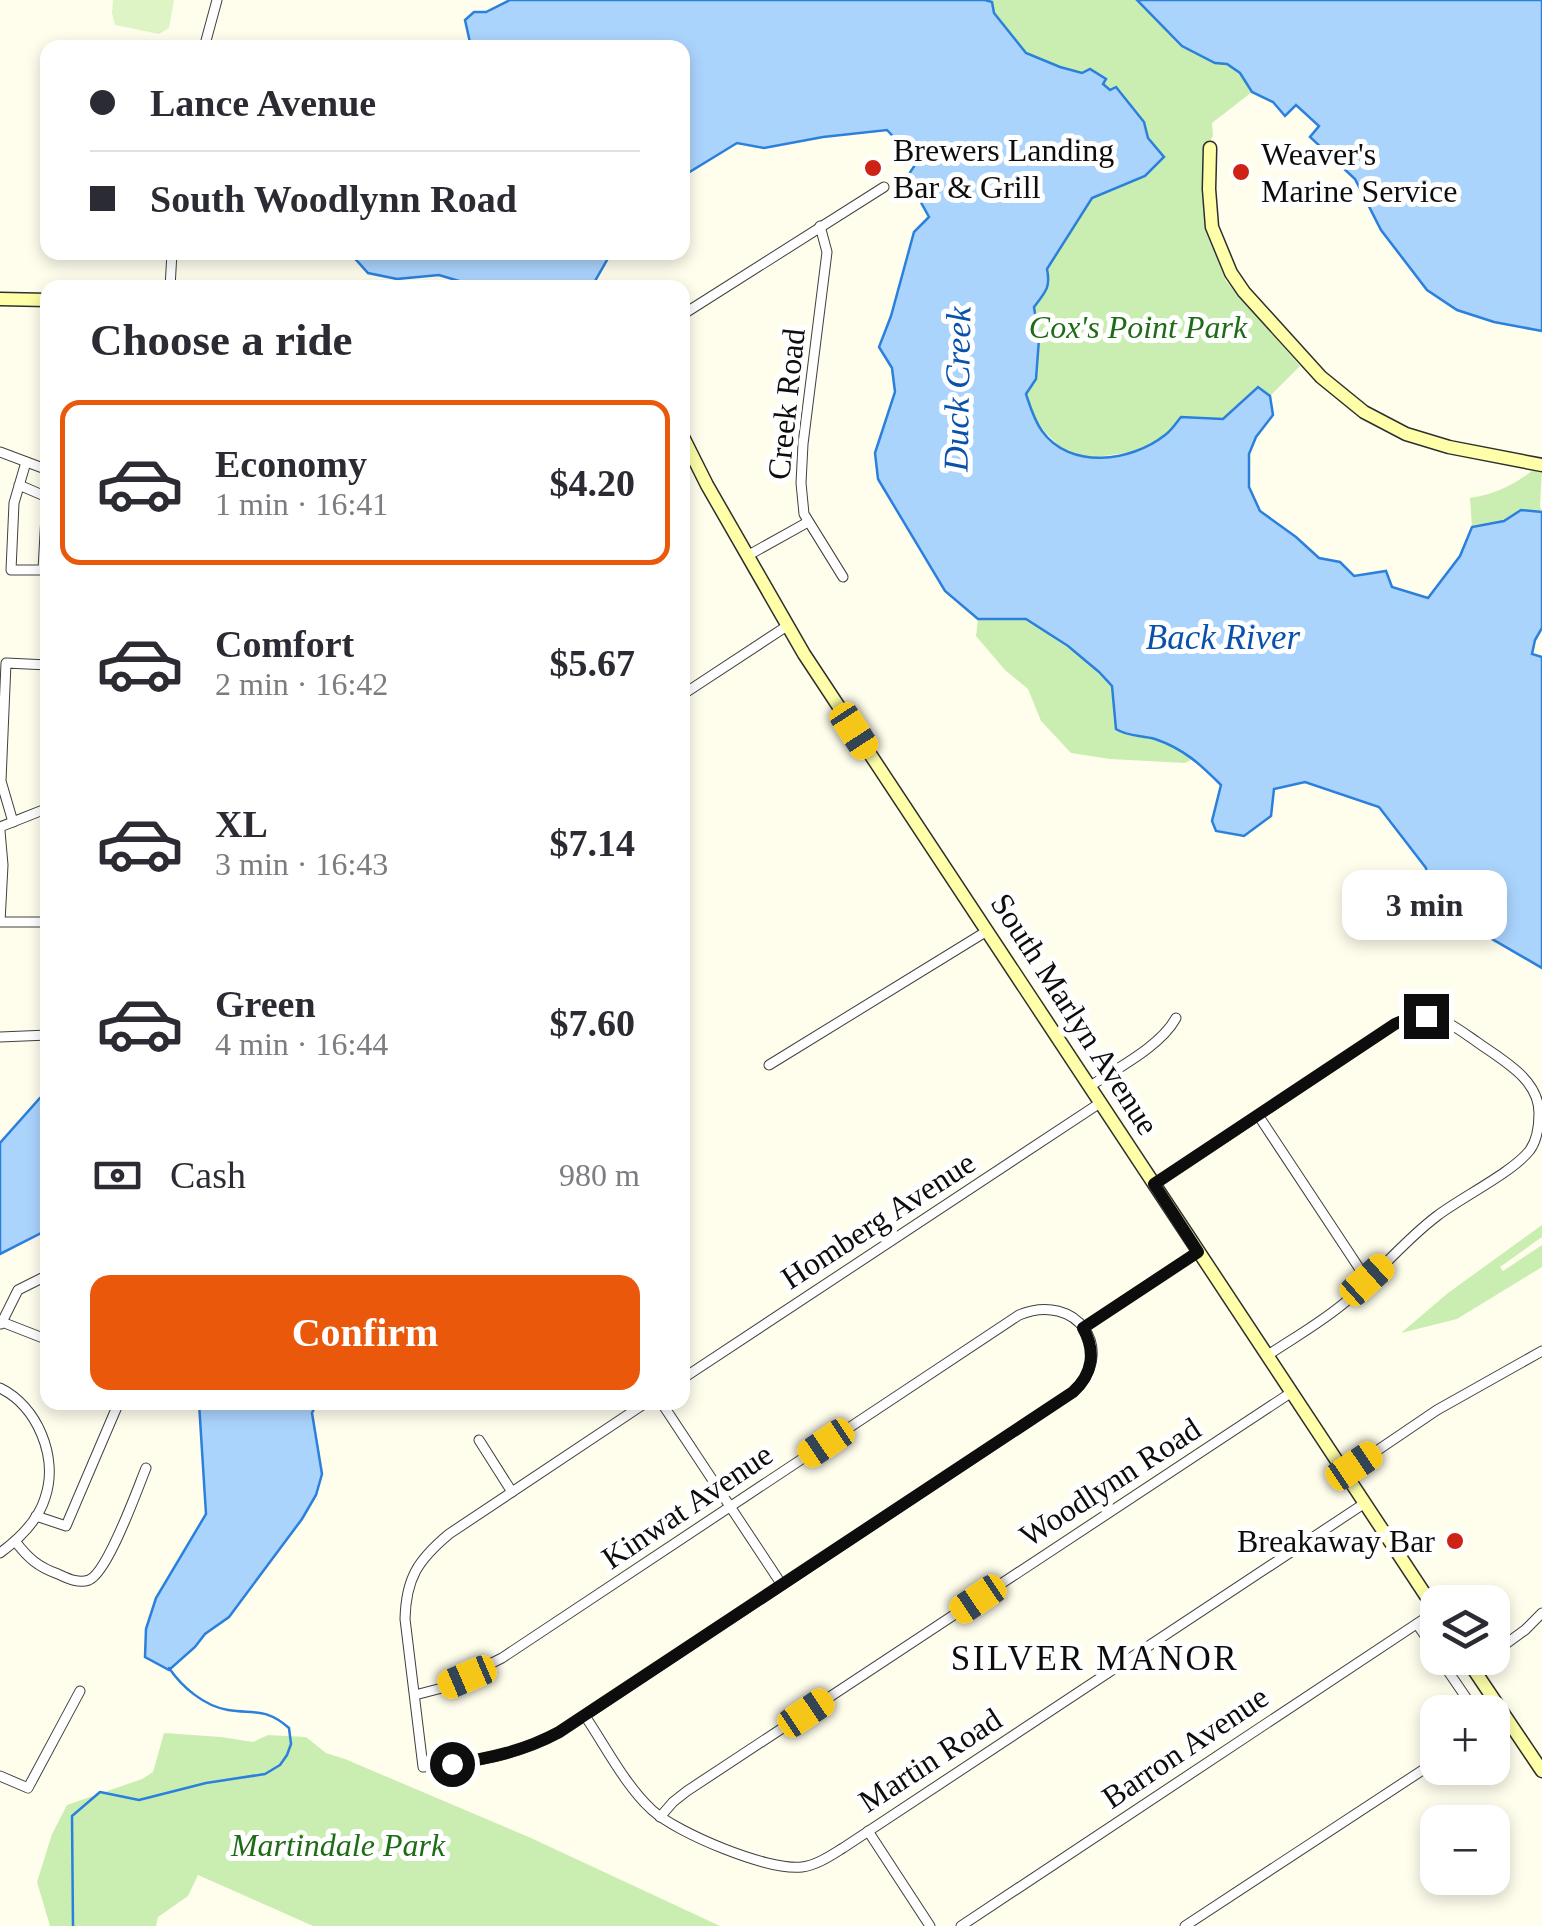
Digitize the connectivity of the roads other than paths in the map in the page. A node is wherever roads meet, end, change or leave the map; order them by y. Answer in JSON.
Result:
{"nodes":[{"id":1,"x":217,"y":0,"type":"edge"},
{"id":2,"x":206,"y":40,"type":"edge"},
{"id":3,"x":1210,"y":148,"type":"dead end"},
{"id":4,"x":884,"y":186,"type":"dead end"},
{"id":5,"x":820,"y":226,"type":"junction"},
{"id":6,"x":0,"y":299,"type":"edge"},
{"id":7,"x":40,"y":300,"type":"edge"},
{"id":8,"x":690,"y":310,"type":"edge"},
{"id":9,"x":690,"y":450,"type":"edge"},
{"id":10,"x":0,"y":452,"type":"edge"},
{"id":11,"x":26,"y":462,"type":"junction"},
{"id":12,"x":1542,"y":465,"type":"edge"},
{"id":13,"x":40,"y":467,"type":"edge"},
{"id":14,"x":19,"y":485,"type":"junction"},
{"id":15,"x":40,"y":494,"type":"edge"},
{"id":16,"x":808,"y":522,"type":"junction"},
{"id":17,"x":746,"y":556,"type":"junction"},
{"id":18,"x":40,"y":570,"type":"edge"},
{"id":19,"x":843,"y":577,"type":"dead end"},
{"id":20,"x":788,"y":626,"type":"junction"},
{"id":21,"x":40,"y":666,"type":"edge"},
{"id":22,"x":690,"y":690,"type":"edge"},
{"id":23,"x":40,"y":811,"type":"edge"},
{"id":24,"x":12,"y":822,"type":"junction"},
{"id":25,"x":0,"y":829,"type":"edge"},
{"id":26,"x":40,"y":922,"type":"edge"},
{"id":27,"x":987,"y":932,"type":"junction"},
{"id":28,"x":1176,"y":1018,"type":"dead end"},
{"id":29,"x":40,"y":1034,"type":"edge"},
{"id":30,"x":0,"y":1037,"type":"edge"},
{"id":31,"x":769,"y":1065,"type":"dead end"},
{"id":32,"x":1090,"y":1087,"type":"junction"},
{"id":33,"x":1100,"y":1103,"type":"junction"},
{"id":34,"x":1258,"y":1115,"type":"junction"},
{"id":35,"x":1154,"y":1184,"type":"junction"},
{"id":36,"x":1198,"y":1252,"type":"junction"},
{"id":37,"x":40,"y":1279,"type":"edge"},
{"id":38,"x":1367,"y":1280,"type":"junction"},
{"id":39,"x":1,"y":1324,"type":"edge"},
{"id":40,"x":1083,"y":1328,"type":"junction"},
{"id":41,"x":40,"y":1337,"type":"edge"},
{"id":42,"x":1542,"y":1351,"type":"edge"},
{"id":43,"x":1268,"y":1355,"type":"junction"},
{"id":44,"x":690,"y":1374,"type":"edge"},
{"id":45,"x":0,"y":1388,"type":"edge"},
{"id":46,"x":1292,"y":1392,"type":"junction"},
{"id":47,"x":116,"y":1410,"type":"edge"},
{"id":48,"x":636,"y":1410,"type":"edge"},
{"id":49,"x":666,"y":1410,"type":"edge"},
{"id":50,"x":479,"y":1440,"type":"dead end"},
{"id":51,"x":146,"y":1468,"type":"dead end"},
{"id":52,"x":1344,"y":1473,"type":"junction"},
{"id":53,"x":512,"y":1492,"type":"junction"},
{"id":54,"x":1364,"y":1503,"type":"junction"},
{"id":55,"x":730,"y":1507,"type":"junction"},
{"id":56,"x":36,"y":1516,"type":"junction"},
{"id":57,"x":15,"y":1542,"type":"junction"},
{"id":58,"x":0,"y":1552,"type":"edge"},
{"id":59,"x":782,"y":1586,"type":"junction"},
{"id":60,"x":1420,"y":1587,"type":"edge"},
{"id":61,"x":1542,"y":1613,"type":"edge"},
{"id":62,"x":1420,"y":1622,"type":"edge"},
{"id":63,"x":1417,"y":1624,"type":"junction"},
{"id":64,"x":1420,"y":1629,"type":"edge"},
{"id":65,"x":1510,"y":1642,"type":"edge"},
{"id":66,"x":1476,"y":1675,"type":"edge"},
{"id":67,"x":80,"y":1691,"type":"dead end"},
{"id":68,"x":414,"y":1695,"type":"junction"},
{"id":69,"x":585,"y":1716,"type":"junction"},
{"id":70,"x":1542,"y":1771,"type":"edge"},
{"id":71,"x":1420,"y":1772,"type":"edge"},
{"id":72,"x":0,"y":1776,"type":"edge"},
{"id":73,"x":660,"y":1817,"type":"junction"},
{"id":74,"x":868,"y":1832,"type":"junction"},
{"id":75,"x":930,"y":1926,"type":"edge"},
{"id":76,"x":962,"y":1926,"type":"edge"},
{"id":77,"x":1185,"y":1926,"type":"edge"}],
"edges":[{"from":1,"to":2,"type":"street"},
{"from":3,"to":12,"type":"street"},
{"from":4,"to":5,"type":"street"},
{"from":5,"to":8,"type":"street"},
{"from":5,"to":16,"type":"street","name":"Creek Road"},
{"from":6,"to":7,"type":"street"},
{"from":9,"to":17,"type":"street","name":"South Marlyn Avenue"},
{"from":10,"to":11,"type":"street"},
{"from":11,"to":13,"type":"street"},
{"from":11,"to":14,"type":"street"},
{"from":14,"to":15,"type":"street"},
{"from":14,"to":18,"type":"street"},
{"from":16,"to":17,"type":"street"},
{"from":16,"to":19,"type":"street","name":"Creek Road"},
{"from":17,"to":20,"type":"street","name":"South Marlyn Avenue"},
{"from":20,"to":22,"type":"street"},
{"from":20,"to":27,"type":"street","name":"South Marlyn Avenue"},
{"from":21,"to":24,"type":"street"},
{"from":23,"to":24,"type":"street"},
{"from":24,"to":25,"type":"street"},
{"from":25,"to":26,"type":"street"},
{"from":27,"to":31,"type":"street"},
{"from":27,"to":32,"type":"street","name":"South Marlyn Avenue"},
{"from":28,"to":32,"type":"street"},
{"from":29,"to":30,"type":"street"},
{"from":32,"to":33,"type":"street","name":"South Marlyn Avenue"},
{"from":33,"to":35,"type":"street","name":"South Marlyn Avenue"},
{"from":33,"to":44,"type":"street","name":"Homberg Avenue"},
{"from":34,"to":35,"type":"street"},
{"from":34,"to":38,"type":"street"},
{"from":34,"to":38,"type":"street"},
{"from":35,"to":36,"type":"street","name":"South Marlyn Avenue"},
{"from":36,"to":40,"type":"street"},
{"from":36,"to":43,"type":"street","name":"South Marlyn Avenue"},
{"from":37,"to":39,"type":"street"},
{"from":38,"to":43,"type":"street"},
{"from":39,"to":41,"type":"street"},
{"from":40,"to":55,"type":"street","name":"Kinwat Avenue"},
{"from":40,"to":59,"type":"street"},
{"from":42,"to":52,"type":"street"},
{"from":43,"to":46,"type":"street","name":"South Marlyn Avenue"},
{"from":45,"to":56,"type":"street"},
{"from":46,"to":52,"type":"street","name":"South Marlyn Avenue"},
{"from":46,"to":73,"type":"street","name":"Woodlynn Road"},
{"from":47,"to":56,"type":"street"},
{"from":48,"to":53,"type":"street"},
{"from":49,"to":55,"type":"street"},
{"from":50,"to":53,"type":"street"},
{"from":51,"to":57,"type":"street"},
{"from":52,"to":54,"type":"street","name":"South Marlyn Avenue"},
{"from":53,"to":68,"type":"street"},
{"from":54,"to":60,"type":"street","name":"South Marlyn Avenue"},
{"from":54,"to":74,"type":"street","name":"Martin Road"},
{"from":55,"to":59,"type":"street"},
{"from":55,"to":68,"type":"street","name":"Kinwat Avenue"},
{"from":56,"to":57,"type":"street"},
{"from":57,"to":58,"type":"street"},
{"from":59,"to":69,"type":"street"},
{"from":61,"to":65,"type":"street"},
{"from":62,"to":63,"type":"street","name":"Barron Avenue"},
{"from":63,"to":64,"type":"street"},
{"from":63,"to":76,"type":"street","name":"Barron Avenue"},
{"from":66,"to":70,"type":"street"},
{"from":67,"to":72,"type":"street"},
{"from":68,"to":69,"type":"street"},
{"from":69,"to":73,"type":"street","name":"Martin Road"},
{"from":71,"to":77,"type":"street"},
{"from":73,"to":74,"type":"street","name":"Martin Road"},
{"from":74,"to":75,"type":"street"}]}
